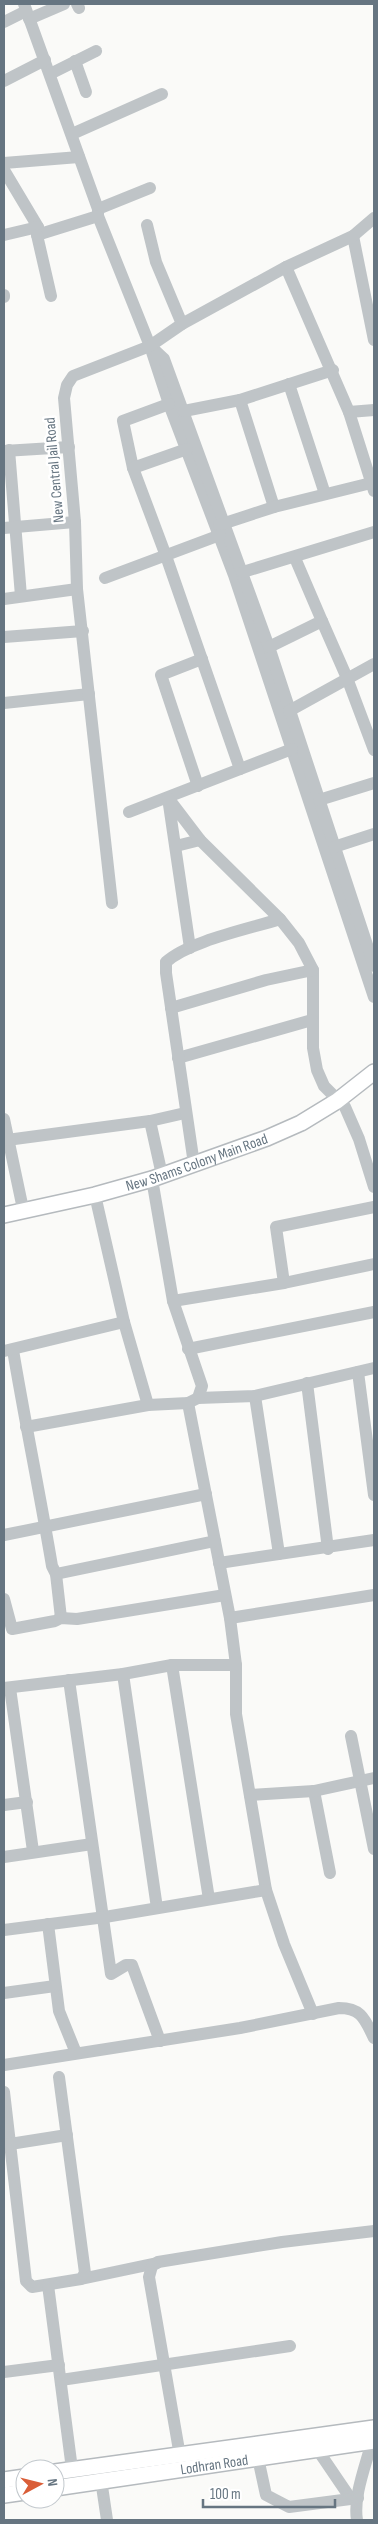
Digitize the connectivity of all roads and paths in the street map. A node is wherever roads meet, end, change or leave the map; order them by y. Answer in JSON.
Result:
{"nodes":[{"id":1,"x":64,"y":4,"type":"edge"},
{"id":2,"x":26,"y":11,"type":"edge"},
{"id":3,"x":4,"y":22,"type":"edge"},
{"id":4,"x":96,"y":51,"type":"dead end"},
{"id":5,"x":45,"y":60,"type":"junction"},
{"id":6,"x":75,"y":61,"type":"junction"},
{"id":7,"x":50,"y":74,"type":"junction"},
{"id":8,"x":4,"y":81,"type":"edge"},
{"id":9,"x":86,"y":92,"type":"dead end"},
{"id":10,"x":162,"y":94,"type":"dead end"},
{"id":11,"x":72,"y":134,"type":"junction"},
{"id":12,"x":79,"y":158,"type":"junction"},
{"id":13,"x":4,"y":163,"type":"edge"},
{"id":14,"x":4,"y":170,"type":"edge"},
{"id":15,"x":150,"y":188,"type":"dead end"},
{"id":16,"x":98,"y":212,"type":"junction"},
{"id":17,"x":374,"y":218,"type":"edge"},
{"id":18,"x":147,"y":225,"type":"dead end"},
{"id":19,"x":38,"y":231,"type":"junction"},
{"id":20,"x":4,"y":235,"type":"edge"},
{"id":21,"x":353,"y":236,"type":"junction"},
{"id":22,"x":286,"y":267,"type":"junction"},
{"id":23,"x":51,"y":296,"type":"dead end"},
{"id":24,"x":182,"y":324,"type":"junction"},
{"id":25,"x":374,"y":340,"type":"edge"},
{"id":26,"x":150,"y":346,"type":"junction"},
{"id":27,"x":333,"y":370,"type":"junction"},
{"id":28,"x":288,"y":384,"type":"junction"},
{"id":29,"x":240,"y":400,"type":"junction"},
{"id":30,"x":169,"y":404,"type":"junction"},
{"id":31,"x":374,"y":410,"type":"edge"},
{"id":32,"x":184,"y":412,"type":"junction"},
{"id":33,"x":349,"y":412,"type":"junction"},
{"id":34,"x":69,"y":446,"type":"junction"},
{"id":35,"x":187,"y":449,"type":"junction"},
{"id":36,"x":6,"y":451,"type":"edge"},
{"id":37,"x":133,"y":468,"type":"junction"},
{"id":38,"x":373,"y":487,"type":"edge"},
{"id":39,"x":325,"y":494,"type":"junction"},
{"id":40,"x":274,"y":506,"type":"junction"},
{"id":41,"x":76,"y":522,"type":"junction"},
{"id":42,"x":10,"y":527,"type":"edge"},
{"id":43,"x":220,"y":528,"type":"junction"},
{"id":44,"x":374,"y":532,"type":"edge"},
{"id":45,"x":166,"y":556,"type":"junction"},
{"id":46,"x":295,"y":558,"type":"junction"},
{"id":47,"x":243,"y":572,"type":"junction"},
{"id":48,"x":105,"y":578,"type":"dead end"},
{"id":49,"x":77,"y":589,"type":"junction"},
{"id":50,"x":21,"y":596,"type":"junction"},
{"id":51,"x":4,"y":599,"type":"edge"},
{"id":52,"x":253,"y":614,"type":"junction"},
{"id":53,"x":322,"y":621,"type":"junction"},
{"id":54,"x":83,"y":631,"type":"junction"},
{"id":55,"x":4,"y":636,"type":"edge"},
{"id":56,"x":269,"y":647,"type":"junction"},
{"id":57,"x":202,"y":659,"type":"junction"},
{"id":58,"x":374,"y":664,"type":"edge"},
{"id":59,"x":347,"y":678,"type":"junction"},
{"id":60,"x":89,"y":694,"type":"junction"},
{"id":61,"x":4,"y":704,"type":"edge"},
{"id":62,"x":289,"y":711,"type":"junction"},
{"id":63,"x":292,"y":749,"type":"junction"},
{"id":64,"x":374,"y":750,"type":"edge"},
{"id":65,"x":240,"y":769,"type":"junction"},
{"id":66,"x":374,"y":783,"type":"edge"},
{"id":67,"x":309,"y":784,"type":"junction"},
{"id":68,"x":198,"y":786,"type":"junction"},
{"id":69,"x":168,"y":798,"type":"junction"},
{"id":70,"x":319,"y":800,"type":"junction"},
{"id":71,"x":129,"y":812,"type":"dead end"},
{"id":72,"x":373,"y":838,"type":"edge"},
{"id":73,"x":200,"y":840,"type":"junction"},
{"id":74,"x":176,"y":846,"type":"junction"},
{"id":75,"x":334,"y":847,"type":"junction"},
{"id":76,"x":112,"y":903,"type":"dead end"},
{"id":77,"x":350,"y":906,"type":"junction"},
{"id":78,"x":280,"y":919,"type":"junction"},
{"id":79,"x":190,"y":948,"type":"junction"},
{"id":80,"x":374,"y":966,"type":"edge"},
{"id":81,"x":313,"y":970,"type":"junction"},
{"id":82,"x":374,"y":997,"type":"edge"},
{"id":83,"x":171,"y":1008,"type":"junction"},
{"id":84,"x":312,"y":1020,"type":"junction"},
{"id":85,"x":178,"y":1058,"type":"junction"},
{"id":86,"x":374,"y":1072,"type":"edge"},
{"id":87,"x":374,"y":1085,"type":"edge"},
{"id":88,"x":341,"y":1104,"type":"junction"},
{"id":89,"x":185,"y":1112,"type":"junction"},
{"id":90,"x":4,"y":1119,"type":"edge"},
{"id":91,"x":150,"y":1121,"type":"junction"},
{"id":92,"x":7,"y":1140,"type":"junction"},
{"id":93,"x":194,"y":1164,"type":"junction"},
{"id":94,"x":155,"y":1180,"type":"junction"},
{"id":95,"x":374,"y":1187,"type":"edge"},
{"id":96,"x":96,"y":1199,"type":"junction"},
{"id":97,"x":374,"y":1208,"type":"edge"},
{"id":98,"x":23,"y":1210,"type":"junction"},
{"id":99,"x":4,"y":1215,"type":"edge"},
{"id":100,"x":4,"y":1225,"type":"edge"},
{"id":101,"x":374,"y":1264,"type":"edge"},
{"id":102,"x":284,"y":1283,"type":"junction"},
{"id":103,"x":173,"y":1301,"type":"junction"},
{"id":104,"x":374,"y":1312,"type":"edge"},
{"id":105,"x":124,"y":1322,"type":"junction"},
{"id":106,"x":188,"y":1349,"type":"junction"},
{"id":107,"x":8,"y":1351,"type":"edge"},
{"id":108,"x":374,"y":1368,"type":"edge"},
{"id":109,"x":358,"y":1372,"type":"junction"},
{"id":110,"x":307,"y":1383,"type":"junction"},
{"id":111,"x":256,"y":1396,"type":"junction"},
{"id":112,"x":193,"y":1400,"type":"junction"},
{"id":113,"x":148,"y":1405,"type":"junction"},
{"id":114,"x":26,"y":1427,"type":"junction"},
{"id":115,"x":206,"y":1494,"type":"junction"},
{"id":116,"x":374,"y":1495,"type":"edge"},
{"id":117,"x":46,"y":1527,"type":"junction"},
{"id":118,"x":4,"y":1535,"type":"edge"},
{"id":119,"x":214,"y":1540,"type":"junction"},
{"id":120,"x":374,"y":1540,"type":"edge"},
{"id":121,"x":328,"y":1549,"type":"junction"},
{"id":122,"x":280,"y":1554,"type":"junction"},
{"id":123,"x":219,"y":1563,"type":"junction"},
{"id":124,"x":56,"y":1574,"type":"junction"},
{"id":125,"x":225,"y":1595,"type":"junction"},
{"id":126,"x":374,"y":1596,"type":"edge"},
{"id":127,"x":4,"y":1599,"type":"edge"},
{"id":128,"x":61,"y":1618,"type":"junction"},
{"id":129,"x":230,"y":1618,"type":"junction"},
{"id":130,"x":172,"y":1665,"type":"junction"},
{"id":131,"x":236,"y":1665,"type":"junction"},
{"id":132,"x":123,"y":1674,"type":"junction"},
{"id":133,"x":69,"y":1680,"type":"junction"},
{"id":134,"x":7,"y":1688,"type":"edge"},
{"id":135,"x":351,"y":1736,"type":"dead end"},
{"id":136,"x":374,"y":1778,"type":"edge"},
{"id":137,"x":360,"y":1780,"type":"junction"},
{"id":138,"x":314,"y":1791,"type":"junction"},
{"id":139,"x":250,"y":1795,"type":"junction"},
{"id":140,"x":27,"y":1802,"type":"junction"},
{"id":141,"x":4,"y":1805,"type":"edge"},
{"id":142,"x":92,"y":1844,"type":"junction"},
{"id":143,"x":374,"y":1849,"type":"edge"},
{"id":144,"x":33,"y":1851,"type":"junction"},
{"id":145,"x":4,"y":1857,"type":"edge"},
{"id":146,"x":330,"y":1873,"type":"dead end"},
{"id":147,"x":266,"y":1890,"type":"junction"},
{"id":148,"x":209,"y":1899,"type":"junction"},
{"id":149,"x":157,"y":1908,"type":"junction"},
{"id":150,"x":104,"y":1918,"type":"junction"},
{"id":151,"x":48,"y":1924,"type":"junction"},
{"id":152,"x":4,"y":1930,"type":"edge"},
{"id":153,"x":55,"y":1986,"type":"junction"},
{"id":154,"x":4,"y":1993,"type":"edge"},
{"id":155,"x":313,"y":2014,"type":"junction"},
{"id":156,"x":374,"y":2038,"type":"edge"},
{"id":157,"x":160,"y":2041,"type":"junction"},
{"id":158,"x":76,"y":2053,"type":"junction"},
{"id":159,"x":4,"y":2065,"type":"edge"},
{"id":160,"x":59,"y":2077,"type":"dead end"},
{"id":161,"x":4,"y":2092,"type":"edge"},
{"id":162,"x":67,"y":2135,"type":"junction"},
{"id":163,"x":10,"y":2144,"type":"junction"},
{"id":164,"x":374,"y":2231,"type":"edge"},
{"id":165,"x":157,"y":2263,"type":"junction"},
{"id":166,"x":81,"y":2279,"type":"junction"},
{"id":167,"x":48,"y":2284,"type":"junction"},
{"id":168,"x":290,"y":2346,"type":"dead end"},
{"id":169,"x":59,"y":2365,"type":"junction"},
{"id":170,"x":165,"y":2365,"type":"junction"},
{"id":171,"x":4,"y":2372,"type":"edge"},
{"id":172,"x":61,"y":2380,"type":"junction"},
{"id":173,"x":373,"y":2437,"type":"edge"},
{"id":174,"x":317,"y":2449,"type":"junction"},
{"id":175,"x":180,"y":2456,"type":"junction"},
{"id":176,"x":258,"y":2458,"type":"junction"},
{"id":177,"x":99,"y":2466,"type":"junction"},
{"id":178,"x":72,"y":2469,"type":"junction"},
{"id":179,"x":65,"y":2470,"type":"edge"},
{"id":180,"x":101,"y":2482,"type":"junction"},
{"id":181,"x":65,"y":2487,"type":"edge"},
{"id":182,"x":354,"y":2498,"type":"junction"},
{"id":183,"x":107,"y":2520,"type":"edge"},
{"id":184,"x":357,"y":2520,"type":"edge"}],
"edges":[{"from":1,"to":2,"type":"street"},
{"from":2,"to":3,"type":"street"},
{"from":2,"to":5,"type":"street"},
{"from":4,"to":6,"type":"street"},
{"from":5,"to":7,"type":"street"},
{"from":5,"to":8,"type":"street"},
{"from":6,"to":7,"type":"street"},
{"from":6,"to":9,"type":"street"},
{"from":7,"to":11,"type":"street"},
{"from":10,"to":11,"type":"street"},
{"from":11,"to":12,"type":"street"},
{"from":12,"to":13,"type":"street"},
{"from":12,"to":16,"type":"street"},
{"from":14,"to":19,"type":"street"},
{"from":15,"to":16,"type":"street"},
{"from":16,"to":19,"type":"street"},
{"from":16,"to":26,"type":"street"},
{"from":17,"to":21,"type":"street","name":"New Central Jail Road"},
{"from":18,"to":24,"type":"street"},
{"from":19,"to":20,"type":"street"},
{"from":19,"to":23,"type":"street"},
{"from":21,"to":22,"type":"street","name":"New Central Jail Road"},
{"from":21,"to":25,"type":"street"},
{"from":22,"to":24,"type":"street","name":"New Central Jail Road"},
{"from":22,"to":27,"type":"street"},
{"from":24,"to":26,"type":"street","name":"New Central Jail Road"},
{"from":26,"to":30,"type":"street"},
{"from":26,"to":32,"type":"street"},
{"from":26,"to":34,"type":"street","name":"New Central Jail Road"},
{"from":27,"to":28,"type":"street"},
{"from":27,"to":33,"type":"street"},
{"from":28,"to":29,"type":"street"},
{"from":28,"to":39,"type":"street"},
{"from":29,"to":32,"type":"street"},
{"from":29,"to":40,"type":"street"},
{"from":30,"to":35,"type":"street"},
{"from":30,"to":37,"type":"street"},
{"from":31,"to":33,"type":"street"},
{"from":32,"to":43,"type":"street"},
{"from":33,"to":38,"type":"street"},
{"from":34,"to":36,"type":"street"},
{"from":34,"to":41,"type":"street","name":"New Central Jail Road"},
{"from":35,"to":37,"type":"street"},
{"from":35,"to":43,"type":"street"},
{"from":36,"to":42,"type":"street"},
{"from":37,"to":45,"type":"street"},
{"from":38,"to":39,"type":"street"},
{"from":39,"to":40,"type":"street"},
{"from":40,"to":43,"type":"street"},
{"from":41,"to":42,"type":"street"},
{"from":41,"to":49,"type":"street","name":"New Central Jail Road"},
{"from":42,"to":50,"type":"street"},
{"from":43,"to":45,"type":"street"},
{"from":43,"to":47,"type":"street"},
{"from":43,"to":52,"type":"street"},
{"from":44,"to":46,"type":"street"},
{"from":45,"to":48,"type":"street"},
{"from":45,"to":57,"type":"street"},
{"from":46,"to":47,"type":"street"},
{"from":46,"to":53,"type":"street"},
{"from":47,"to":52,"type":"street"},
{"from":49,"to":50,"type":"street"},
{"from":49,"to":54,"type":"street","name":"New Central Jail Road"},
{"from":50,"to":51,"type":"street"},
{"from":52,"to":56,"type":"street"},
{"from":52,"to":63,"type":"street"},
{"from":53,"to":56,"type":"street"},
{"from":53,"to":59,"type":"street"},
{"from":54,"to":55,"type":"street"},
{"from":54,"to":60,"type":"street","name":"New Central Jail Road"},
{"from":56,"to":62,"type":"street"},
{"from":57,"to":65,"type":"street"},
{"from":57,"to":68,"type":"street"},
{"from":58,"to":59,"type":"street"},
{"from":59,"to":62,"type":"street"},
{"from":59,"to":64,"type":"street"},
{"from":60,"to":61,"type":"street"},
{"from":60,"to":76,"type":"street","name":"New Central Jail Road"},
{"from":62,"to":67,"type":"street"},
{"from":63,"to":65,"type":"street"},
{"from":63,"to":67,"type":"street"},
{"from":65,"to":68,"type":"street"},
{"from":66,"to":70,"type":"street"},
{"from":67,"to":70,"type":"street"},
{"from":67,"to":77,"type":"street"},
{"from":68,"to":69,"type":"street"},
{"from":69,"to":71,"type":"street"},
{"from":69,"to":73,"type":"street"},
{"from":69,"to":74,"type":"street"},
{"from":70,"to":75,"type":"street"},
{"from":72,"to":75,"type":"street"},
{"from":73,"to":74,"type":"street"},
{"from":73,"to":78,"type":"street"},
{"from":74,"to":79,"type":"street"},
{"from":75,"to":77,"type":"street"},
{"from":77,"to":80,"type":"street"},
{"from":77,"to":82,"type":"street"},
{"from":78,"to":79,"type":"street"},
{"from":78,"to":81,"type":"street"},
{"from":79,"to":83,"type":"street"},
{"from":81,"to":83,"type":"street"},
{"from":81,"to":84,"type":"street"},
{"from":83,"to":85,"type":"street"},
{"from":84,"to":85,"type":"street"},
{"from":84,"to":88,"type":"street"},
{"from":85,"to":89,"type":"street"},
{"from":86,"to":88,"type":"main road","name":"New Shams Colony Main Road"},
{"from":87,"to":88,"type":"main road","name":"New Shams Colony Main Road"},
{"from":88,"to":93,"type":"main road","name":"New Shams Colony Main Road"},
{"from":88,"to":94,"type":"main road","name":"New Shams Colony Main Road"},
{"from":88,"to":95,"type":"street"},
{"from":89,"to":91,"type":"street"},
{"from":89,"to":93,"type":"street"},
{"from":90,"to":92,"type":"street"},
{"from":91,"to":92,"type":"street"},
{"from":91,"to":94,"type":"street"},
{"from":92,"to":98,"type":"street"},
{"from":93,"to":94,"type":"main road","name":"New Shams Colony Main Road"},
{"from":94,"to":96,"type":"main road","name":"New Shams Colony Main Road"},
{"from":94,"to":103,"type":"street"},
{"from":96,"to":98,"type":"main road","name":"New Shams Colony Main Road"},
{"from":96,"to":100,"type":"main road","name":"New Shams Colony Main Road"},
{"from":96,"to":105,"type":"street"},
{"from":97,"to":102,"type":"street"},
{"from":98,"to":99,"type":"main road","name":"New Shams Colony Main Road"},
{"from":101,"to":102,"type":"street"},
{"from":102,"to":103,"type":"street"},
{"from":103,"to":106,"type":"street"},
{"from":104,"to":106,"type":"street"},
{"from":105,"to":107,"type":"street"},
{"from":105,"to":113,"type":"street"},
{"from":106,"to":112,"type":"street"},
{"from":107,"to":114,"type":"street"},
{"from":108,"to":109,"type":"street"},
{"from":109,"to":110,"type":"street"},
{"from":109,"to":116,"type":"street"},
{"from":110,"to":111,"type":"street"},
{"from":110,"to":121,"type":"street"},
{"from":111,"to":112,"type":"street"},
{"from":111,"to":122,"type":"street"},
{"from":112,"to":113,"type":"street"},
{"from":112,"to":115,"type":"street"},
{"from":113,"to":114,"type":"street"},
{"from":114,"to":117,"type":"street"},
{"from":115,"to":117,"type":"street"},
{"from":115,"to":119,"type":"street"},
{"from":117,"to":118,"type":"street"},
{"from":117,"to":124,"type":"street"},
{"from":119,"to":123,"type":"street"},
{"from":119,"to":124,"type":"street"},
{"from":120,"to":121,"type":"street"},
{"from":121,"to":122,"type":"street"},
{"from":122,"to":123,"type":"street"},
{"from":123,"to":125,"type":"street"},
{"from":124,"to":128,"type":"street"},
{"from":125,"to":128,"type":"street"},
{"from":125,"to":129,"type":"street"},
{"from":126,"to":129,"type":"street"},
{"from":127,"to":128,"type":"street"},
{"from":129,"to":131,"type":"street"},
{"from":130,"to":131,"type":"street"},
{"from":130,"to":132,"type":"street"},
{"from":130,"to":148,"type":"street"},
{"from":131,"to":139,"type":"street"},
{"from":132,"to":133,"type":"street"},
{"from":132,"to":149,"type":"street"},
{"from":133,"to":134,"type":"street"},
{"from":133,"to":142,"type":"street"},
{"from":134,"to":140,"type":"street"},
{"from":135,"to":137,"type":"street"},
{"from":136,"to":137,"type":"street"},
{"from":137,"to":138,"type":"street"},
{"from":137,"to":143,"type":"street"},
{"from":138,"to":139,"type":"street"},
{"from":138,"to":146,"type":"street"},
{"from":139,"to":147,"type":"street"},
{"from":140,"to":141,"type":"street"},
{"from":140,"to":144,"type":"street"},
{"from":142,"to":144,"type":"street"},
{"from":142,"to":150,"type":"street"},
{"from":144,"to":145,"type":"street"},
{"from":147,"to":148,"type":"street"},
{"from":147,"to":155,"type":"street"},
{"from":148,"to":149,"type":"street"},
{"from":149,"to":150,"type":"street"},
{"from":150,"to":151,"type":"street"},
{"from":150,"to":157,"type":"street"},
{"from":151,"to":152,"type":"street"},
{"from":151,"to":153,"type":"street"},
{"from":153,"to":154,"type":"street"},
{"from":153,"to":158,"type":"street"},
{"from":155,"to":156,"type":"street"},
{"from":155,"to":157,"type":"street"},
{"from":157,"to":158,"type":"street"},
{"from":158,"to":159,"type":"street"},
{"from":160,"to":162,"type":"street"},
{"from":161,"to":163,"type":"street"},
{"from":162,"to":163,"type":"street"},
{"from":162,"to":166,"type":"street"},
{"from":163,"to":167,"type":"street"},
{"from":164,"to":165,"type":"street"},
{"from":165,"to":166,"type":"street"},
{"from":165,"to":170,"type":"street"},
{"from":166,"to":167,"type":"street"},
{"from":167,"to":169,"type":"street"},
{"from":168,"to":170,"type":"street"},
{"from":169,"to":171,"type":"street"},
{"from":169,"to":172,"type":"street"},
{"from":170,"to":172,"type":"street"},
{"from":170,"to":175,"type":"street"},
{"from":172,"to":178,"type":"street"},
{"from":173,"to":174,"type":"main road","name":"Lodhran Road"},
{"from":173,"to":175,"type":"main road","name":"Lodhran Road"},
{"from":173,"to":182,"type":"street"},
{"from":174,"to":176,"type":"main road","name":"Lodhran Road"},
{"from":174,"to":182,"type":"street"},
{"from":175,"to":177,"type":"main road","name":"Lodhran Road"},
{"from":176,"to":180,"type":"main road","name":"Lodhran Road"},
{"from":176,"to":182,"type":"street"},
{"from":177,"to":178,"type":"main road","name":"Lodhran Road"},
{"from":177,"to":180,"type":"street"},
{"from":178,"to":179,"type":"main road","name":"Lodhran Road"},
{"from":180,"to":181,"type":"main road","name":"Lodhran Road"},
{"from":180,"to":183,"type":"street"},
{"from":182,"to":184,"type":"street"}]}
